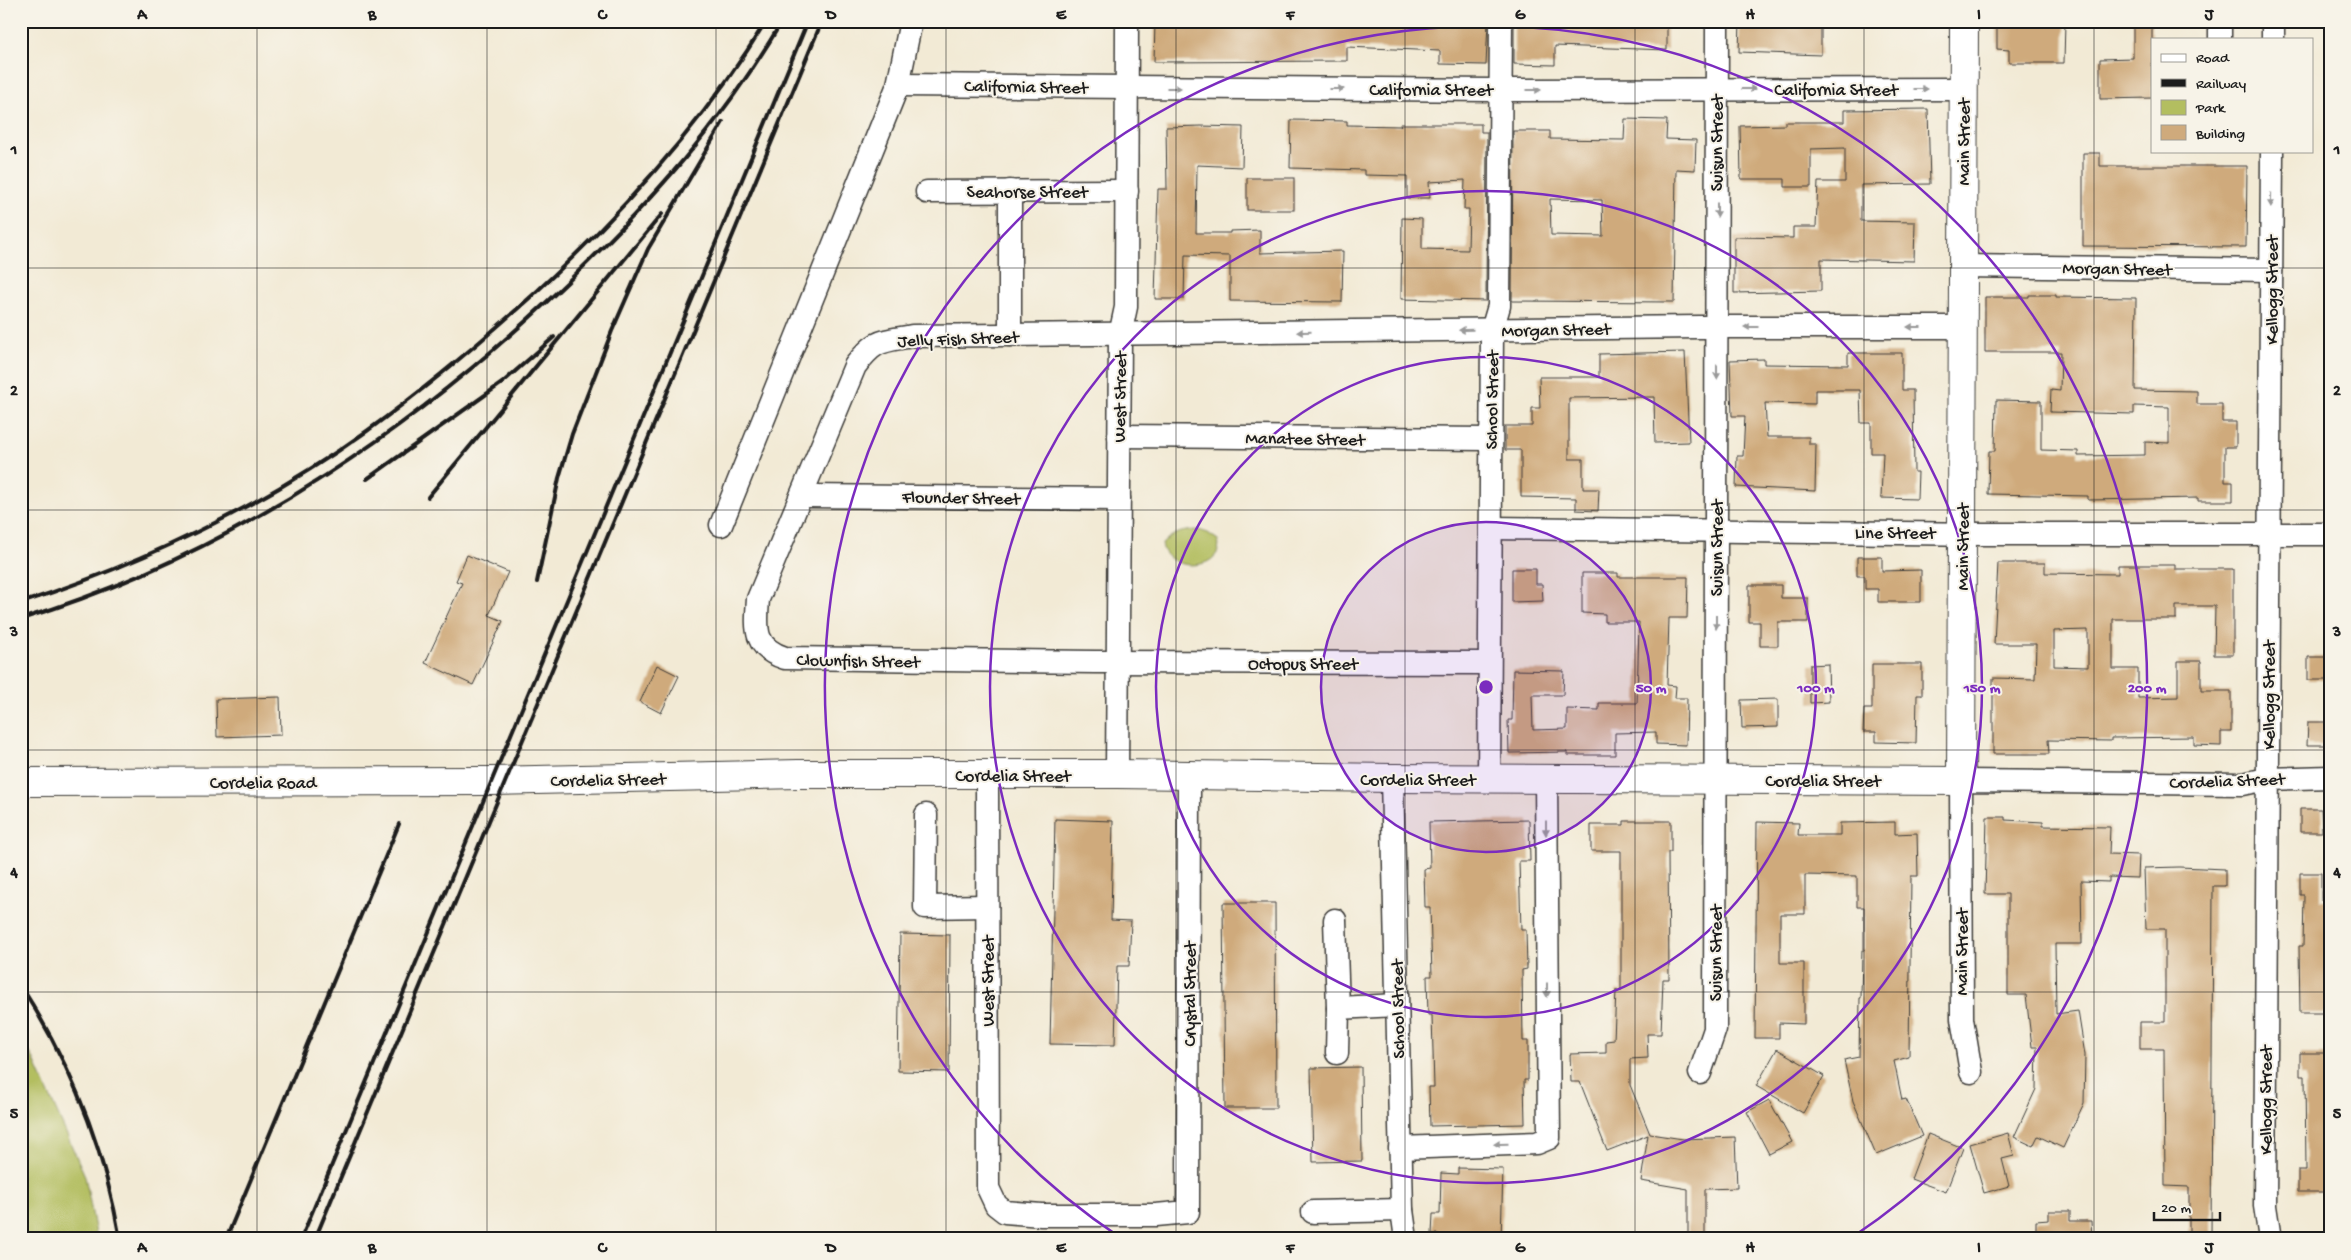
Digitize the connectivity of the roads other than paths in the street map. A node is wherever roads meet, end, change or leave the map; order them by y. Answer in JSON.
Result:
{"nodes":[{"id":1,"x":911,"y":21,"type":"edge"},
{"id":2,"x":1127,"y":21,"type":"edge"},
{"id":3,"x":1501,"y":21,"type":"edge"},
{"id":4,"x":1717,"y":21,"type":"edge"},
{"id":5,"x":1964,"y":21,"type":"edge"},
{"id":6,"x":2220,"y":21,"type":"edge"},
{"id":7,"x":2273,"y":21,"type":"edge"},
{"id":8,"x":2220,"y":38,"type":"edge"},
{"id":9,"x":2273,"y":38,"type":"edge"},
{"id":10,"x":898,"y":85,"type":"junction"},
{"id":11,"x":1126,"y":88,"type":"junction"},
{"id":12,"x":1964,"y":89,"type":"junction"},
{"id":13,"x":1501,"y":90,"type":"junction"},
{"id":14,"x":1716,"y":90,"type":"junction"},
{"id":15,"x":2272,"y":152,"type":"edge"},
{"id":16,"x":1010,"y":191,"type":"junction"},
{"id":17,"x":1126,"y":191,"type":"junction"},
{"id":18,"x":927,"y":192,"type":"dead end"},
{"id":19,"x":1962,"y":266,"type":"junction"},
{"id":20,"x":2271,"y":270,"type":"junction"},
{"id":21,"x":1717,"y":327,"type":"junction"},
{"id":22,"x":1962,"y":327,"type":"junction"},
{"id":23,"x":1492,"y":330,"type":"junction"},
{"id":24,"x":1010,"y":335,"type":"junction"},
{"id":25,"x":1120,"y":335,"type":"junction"},
{"id":26,"x":1119,"y":436,"type":"junction"},
{"id":27,"x":1490,"y":440,"type":"junction"},
{"id":28,"x":803,"y":496,"type":"junction"},
{"id":29,"x":1119,"y":498,"type":"junction"},
{"id":30,"x":721,"y":525,"type":"dead end"},
{"id":31,"x":1491,"y":528,"type":"junction"},
{"id":32,"x":1716,"y":531,"type":"junction"},
{"id":33,"x":1962,"y":533,"type":"junction"},
{"id":34,"x":2269,"y":533,"type":"junction"},
{"id":35,"x":2330,"y":534,"type":"edge"},
{"id":36,"x":1118,"y":662,"type":"junction"},
{"id":37,"x":1489,"y":663,"type":"junction"},
{"id":38,"x":1117,"y":774,"type":"junction"},
{"id":39,"x":987,"y":775,"type":"junction"},
{"id":40,"x":1189,"y":776,"type":"junction"},
{"id":41,"x":2330,"y":777,"type":"edge"},
{"id":42,"x":1392,"y":778,"type":"junction"},
{"id":43,"x":1489,"y":779,"type":"junction"},
{"id":44,"x":1546,"y":779,"type":"junction"},
{"id":45,"x":1715,"y":780,"type":"junction"},
{"id":46,"x":2267,"y":780,"type":"junction"},
{"id":47,"x":505,"y":781,"type":"joint"},
{"id":48,"x":1961,"y":781,"type":"junction"},
{"id":49,"x":21,"y":782,"type":"edge"},
{"id":50,"x":926,"y":815,"type":"dead end"},
{"id":51,"x":987,"y":906,"type":"junction"},
{"id":52,"x":1335,"y":920,"type":"dead end"},
{"id":53,"x":1397,"y":1005,"type":"junction"},
{"id":54,"x":1338,"y":1008,"type":"junction"},
{"id":55,"x":1337,"y":1053,"type":"dead end"},
{"id":56,"x":1700,"y":1072,"type":"dead end"},
{"id":57,"x":1971,"y":1072,"type":"dead end"},
{"id":58,"x":1400,"y":1148,"type":"junction"},
{"id":59,"x":988,"y":1188,"type":"joint"},
{"id":60,"x":1402,"y":1210,"type":"junction"},
{"id":61,"x":1313,"y":1212,"type":"dead end"},
{"id":62,"x":1406,"y":1239,"type":"edge"},
{"id":63,"x":2270,"y":1239,"type":"edge"}],
"edges":[{"from":1,"to":10,"type":"street"},
{"from":2,"to":11,"type":"street","name":"West Street"},
{"from":3,"to":13,"type":"street","name":"School Street"},
{"from":4,"to":14,"type":"street","name":"Suisun Street"},
{"from":5,"to":12,"type":"main road","name":"Main Street"},
{"from":6,"to":8,"type":"street"},
{"from":7,"to":9,"type":"street"},
{"from":10,"to":11,"type":"street","name":"California Street"},
{"from":10,"to":30,"type":"street"},
{"from":11,"to":13,"type":"street","name":"California Street","one_way":true},
{"from":11,"to":17,"type":"street","name":"West Street"},
{"from":14,"to":12,"type":"street","name":"California Street","one_way":true},
{"from":12,"to":19,"type":"main road","name":"Main Street"},
{"from":13,"to":14,"type":"street","name":"California Street","one_way":true},
{"from":13,"to":23,"type":"street","name":"School Street"},
{"from":14,"to":21,"type":"street","name":"Suisun Street","one_way":true},
{"from":15,"to":20,"type":"street","name":"Kellogg Street","one_way":true},
{"from":16,"to":17,"type":"street","name":"Seahorse Street"},
{"from":16,"to":18,"type":"street","name":"Seahorse Street"},
{"from":16,"to":24,"type":"street"},
{"from":17,"to":25,"type":"street","name":"West Street"},
{"from":19,"to":20,"type":"street","name":"Morgan Street"},
{"from":19,"to":22,"type":"main road","name":"Main Street"},
{"from":20,"to":34,"type":"street","name":"Kellogg Street"},
{"from":22,"to":21,"type":"street","name":"Morgan Street","one_way":true},
{"from":21,"to":23,"type":"street","name":"Morgan Street"},
{"from":21,"to":32,"type":"street","name":"Suisun Street","one_way":true},
{"from":22,"to":33,"type":"main road","name":"Main Street"},
{"from":23,"to":25,"type":"street","name":"Morgan Street","one_way":true},
{"from":23,"to":27,"type":"street","name":"School Street"},
{"from":24,"to":25,"type":"street","name":"Jelly Fish Street"},
{"from":24,"to":28,"type":"street","name":"Jelly Fish Street"},
{"from":25,"to":26,"type":"street","name":"West Street"},
{"from":26,"to":27,"type":"street","name":"Manatee Street"},
{"from":26,"to":29,"type":"street","name":"West Street"},
{"from":27,"to":31,"type":"street","name":"School Street"},
{"from":28,"to":29,"type":"street","name":"Flounder Street"},
{"from":28,"to":36,"type":"street","name":"Clownfish Street"},
{"from":29,"to":36,"type":"street","name":"West Street"},
{"from":31,"to":32,"type":"street","name":"Line Street"},
{"from":31,"to":37,"type":"street","name":"School Street"},
{"from":32,"to":33,"type":"street","name":"Line Street"},
{"from":32,"to":45,"type":"street","name":"Suisun Street","one_way":true},
{"from":33,"to":34,"type":"street","name":"Line Street"},
{"from":33,"to":48,"type":"main road","name":"Main Street"},
{"from":34,"to":35,"type":"street","name":"Line Street"},
{"from":34,"to":46,"type":"street","name":"Kellogg Street"},
{"from":36,"to":37,"type":"street","name":"Octopus Street"},
{"from":36,"to":38,"type":"street","name":"West Street"},
{"from":37,"to":43,"type":"street","name":"School Street"},
{"from":38,"to":39,"type":"main road","name":"Cordelia Street"},
{"from":38,"to":40,"type":"main road","name":"Cordelia Street"},
{"from":39,"to":47,"type":"main road","name":"Cordelia Street"},
{"from":39,"to":51,"type":"street","name":"West Street"},
{"from":40,"to":42,"type":"main road","name":"Cordelia Street"},
{"from":40,"to":59,"type":"street","name":"Crystal Street"},
{"from":41,"to":46,"type":"street","name":"Cordelia Street"},
{"from":42,"to":43,"type":"main road","name":"Cordelia Street"},
{"from":42,"to":53,"type":"street","name":"School Street"},
{"from":43,"to":44,"type":"main road","name":"Cordelia Street"},
{"from":44,"to":45,"type":"main road","name":"Cordelia Street"},
{"from":44,"to":58,"type":"street","one_way":true},
{"from":45,"to":48,"type":"main road","name":"Cordelia Street"},
{"from":45,"to":56,"type":"street","name":"Suisun Street"},
{"from":46,"to":48,"type":"street","name":"Cordelia Street"},
{"from":46,"to":63,"type":"street","name":"Kellogg Street"},
{"from":47,"to":49,"type":"main road","name":"Cordelia Road"},
{"from":48,"to":57,"type":"street","name":"Main Street"},
{"from":50,"to":51,"type":"street"},
{"from":51,"to":59,"type":"street","name":"West Street"},
{"from":52,"to":54,"type":"street"},
{"from":53,"to":54,"type":"street"},
{"from":53,"to":58,"type":"street","name":"School Street"},
{"from":54,"to":55,"type":"street"},
{"from":58,"to":60,"type":"street","name":"School Street"},
{"from":60,"to":61,"type":"street"},
{"from":60,"to":62,"type":"street","name":"School Street"}]}
